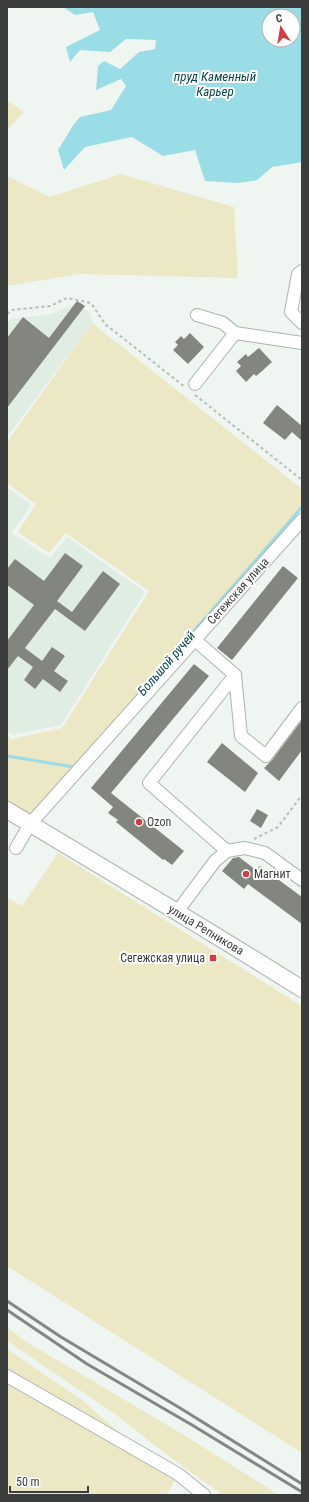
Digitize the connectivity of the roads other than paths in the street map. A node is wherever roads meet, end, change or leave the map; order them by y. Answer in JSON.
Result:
{"nodes":[{"id":1,"x":302,"y":271,"type":"edge"},
{"id":2,"x":197,"y":315,"type":"dead end"},
{"id":3,"x":302,"y":323,"type":"edge"},
{"id":4,"x":235,"y":333,"type":"junction"},
{"id":5,"x":302,"y":343,"type":"edge"},
{"id":6,"x":190,"y":388,"type":"road end"},
{"id":7,"x":302,"y":520,"type":"edge"},
{"id":8,"x":195,"y":640,"type":"junction"},
{"id":9,"x":235,"y":675,"type":"junction"},
{"id":10,"x":302,"y":708,"type":"edge"},
{"id":11,"x":7,"y":810,"type":"edge"},
{"id":12,"x":30,"y":824,"type":"junction"},
{"id":13,"x":16,"y":848,"type":"dead end"},
{"id":14,"x":228,"y":851,"type":"junction"},
{"id":15,"x":302,"y":880,"type":"edge"},
{"id":16,"x":177,"y":912,"type":"junction"},
{"id":17,"x":302,"y":989,"type":"edge"},
{"id":18,"x":7,"y":1376,"type":"edge"},
{"id":19,"x":204,"y":1495,"type":"edge"}],
"edges":[{"from":1,"to":3,"type":"street"},
{"from":2,"to":4,"type":"street"},
{"from":4,"to":5,"type":"street"},
{"from":4,"to":6,"type":"street"},
{"from":7,"to":8,"type":"street","name":"Сегежская улица"},
{"from":8,"to":9,"type":"street"},
{"from":8,"to":12,"type":"street","name":"Сегежская улица"},
{"from":9,"to":10,"type":"street"},
{"from":9,"to":14,"type":"street"},
{"from":11,"to":12,"type":"main road","name":"улица Репникова"},
{"from":12,"to":13,"type":"street","name":"Сегежская улица"},
{"from":12,"to":16,"type":"main road","name":"улица Репникова"},
{"from":14,"to":15,"type":"street"},
{"from":14,"to":16,"type":"street"},
{"from":16,"to":17,"type":"main road","name":"улица Репникова"},
{"from":18,"to":19,"type":"street"}]}
